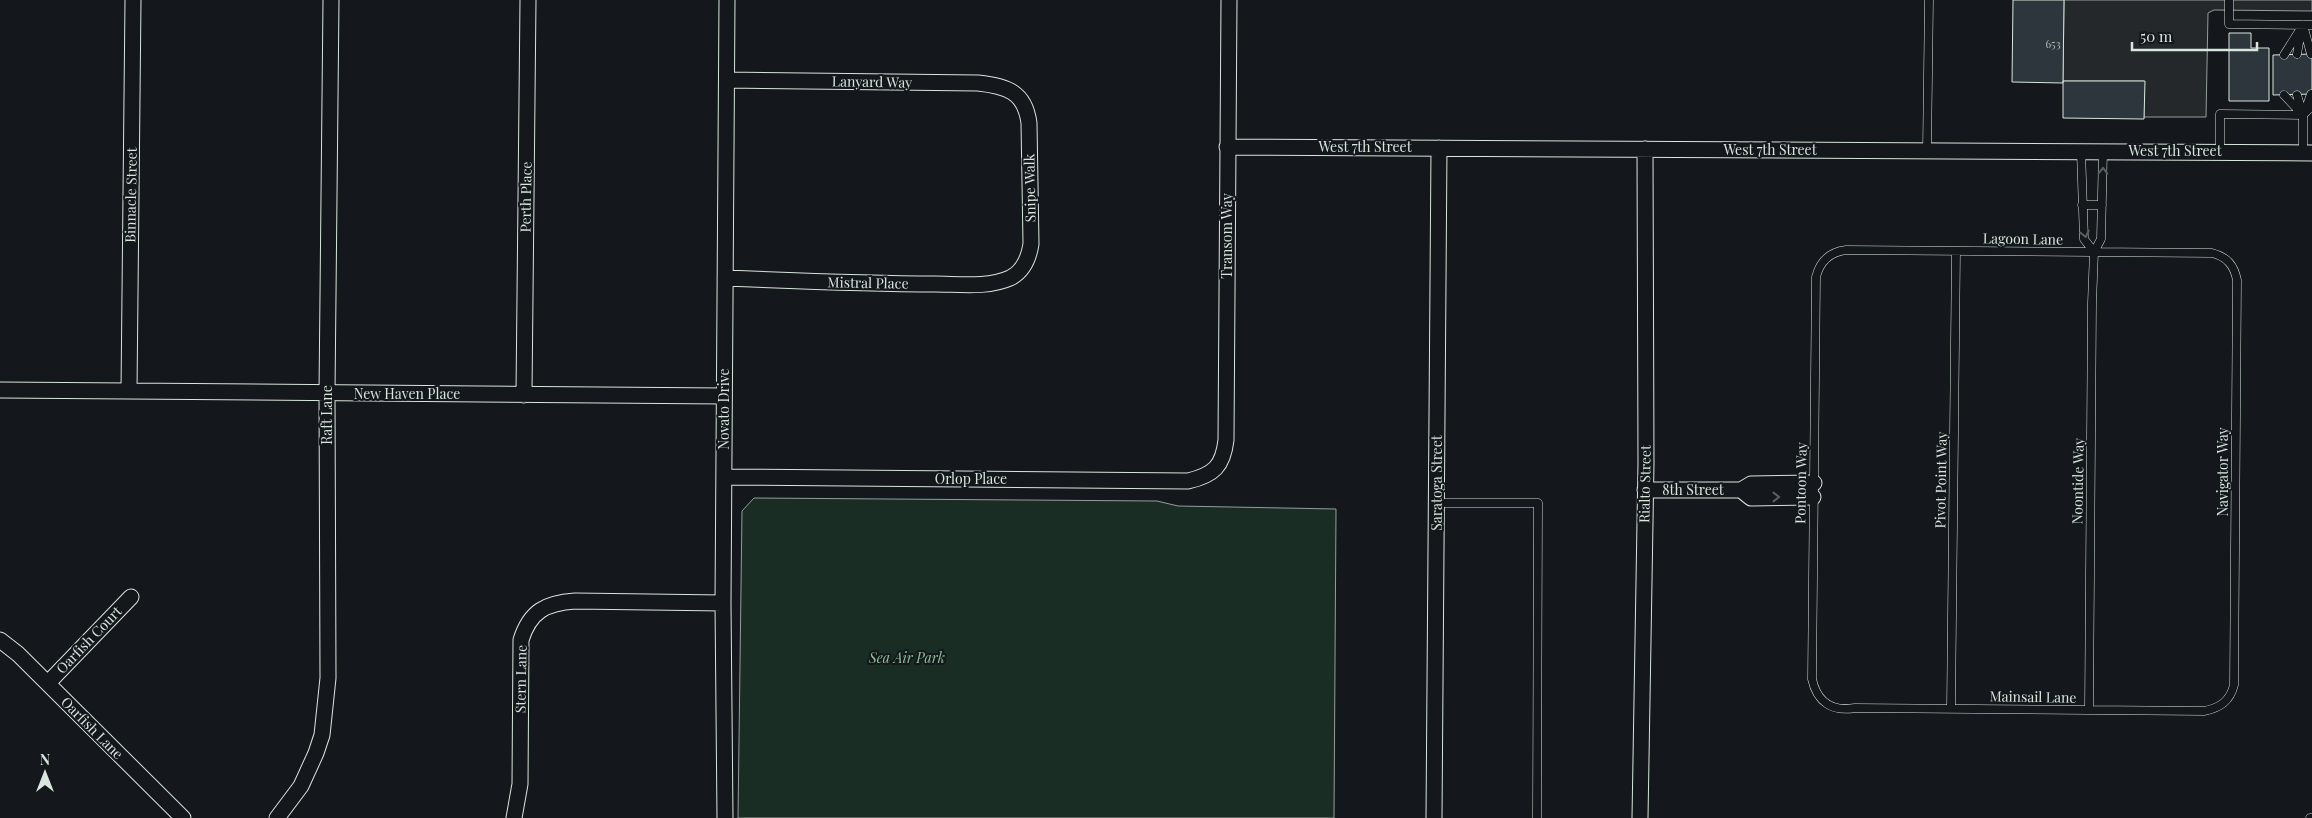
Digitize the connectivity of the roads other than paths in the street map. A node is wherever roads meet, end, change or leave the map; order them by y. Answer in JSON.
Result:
{"nodes":[{"id":1,"x":133,"y":0,"type":"edge"},
{"id":2,"x":330,"y":0,"type":"edge"},
{"id":3,"x":528,"y":0,"type":"edge"},
{"id":4,"x":727,"y":0,"type":"edge"},
{"id":5,"x":1229,"y":0,"type":"edge"},
{"id":6,"x":1929,"y":0,"type":"edge"},
{"id":7,"x":2229,"y":1,"type":"edge"},
{"id":8,"x":2303,"y":24,"type":"junction"},
{"id":9,"x":2312,"y":25,"type":"edge"},
{"id":10,"x":2312,"y":38,"type":"edge"},
{"id":11,"x":2296,"y":54,"type":"dead end"},
{"id":12,"x":2311,"y":54,"type":"edge"},
{"id":13,"x":2284,"y":55,"type":"dead end"},
{"id":14,"x":727,"y":80,"type":"junction"},
{"id":15,"x":1016,"y":93,"type":"joint"},
{"id":16,"x":2311,"y":94,"type":"edge"},
{"id":17,"x":2284,"y":95,"type":"dead end"},
{"id":18,"x":2297,"y":95,"type":"dead end"},
{"id":19,"x":2312,"y":106,"type":"edge"},
{"id":20,"x":2303,"y":115,"type":"junction"},
{"id":21,"x":1227,"y":147,"type":"junction"},
{"id":22,"x":1439,"y":148,"type":"junction"},
{"id":23,"x":1645,"y":149,"type":"junction"},
{"id":24,"x":1927,"y":150,"type":"junction"},
{"id":25,"x":2081,"y":151,"type":"junction"},
{"id":26,"x":2103,"y":151,"type":"junction"},
{"id":27,"x":2220,"y":152,"type":"junction"},
{"id":28,"x":2308,"y":153,"type":"edge"},
{"id":29,"x":2082,"y":205,"type":"junction"},
{"id":30,"x":2102,"y":205,"type":"junction"},
{"id":31,"x":1956,"y":251,"type":"junction"},
{"id":32,"x":1834,"y":252,"type":"joint"},
{"id":33,"x":2094,"y":252,"type":"junction"},
{"id":34,"x":2212,"y":253,"type":"joint"},
{"id":35,"x":726,"y":278,"type":"junction"},
{"id":36,"x":1009,"y":278,"type":"joint"},
{"id":37,"x":0,"y":390,"type":"edge"},
{"id":38,"x":129,"y":391,"type":"junction"},
{"id":39,"x":327,"y":393,"type":"junction"},
{"id":40,"x":524,"y":394,"type":"junction"},
{"id":41,"x":724,"y":396,"type":"junction"},
{"id":42,"x":1215,"y":470,"type":"joint"},
{"id":43,"x":724,"y":477,"type":"junction"},
{"id":44,"x":1645,"y":490,"type":"junction"},
{"id":45,"x":1814,"y":490,"type":"junction"},
{"id":46,"x":1436,"y":503,"type":"junction"},
{"id":47,"x":131,"y":597,"type":"dead end"},
{"id":48,"x":723,"y":603,"type":"junction"},
{"id":49,"x":0,"y":640,"type":"edge"},
{"id":50,"x":48,"y":683,"type":"junction"},
{"id":51,"x":2226,"y":702,"type":"joint"},
{"id":52,"x":1951,"y":708,"type":"junction"},
{"id":53,"x":1838,"y":709,"type":"joint"},
{"id":54,"x":2089,"y":710,"type":"junction"},
{"id":55,"x":183,"y":818,"type":"edge"},
{"id":56,"x":277,"y":818,"type":"edge"},
{"id":57,"x":514,"y":818,"type":"edge"},
{"id":58,"x":725,"y":818,"type":"edge"},
{"id":59,"x":1434,"y":818,"type":"edge"},
{"id":60,"x":1537,"y":818,"type":"edge"},
{"id":61,"x":1640,"y":818,"type":"edge"}],
"edges":[{"from":1,"to":38,"type":"street","name":"Binnacle Street"},
{"from":2,"to":39,"type":"street","name":"Raft Lane"},
{"from":3,"to":40,"type":"street","name":"Perth Place"},
{"from":4,"to":14,"type":"street","name":"Novato Drive"},
{"from":5,"to":21,"type":"street","name":"Transom Way"},
{"from":6,"to":24,"type":"lane"},
{"from":7,"to":8,"type":"lane"},
{"from":8,"to":9,"type":"lane"},
{"from":8,"to":10,"type":"lane"},
{"from":8,"to":11,"type":"lane"},
{"from":8,"to":12,"type":"lane"},
{"from":8,"to":13,"type":"lane"},
{"from":14,"to":15,"type":"street","name":"Lanyard Way"},
{"from":14,"to":35,"type":"street","name":"Novato Drive"},
{"from":15,"to":36,"type":"street","name":"Snipe Walk"},
{"from":16,"to":20,"type":"lane"},
{"from":17,"to":20,"type":"lane"},
{"from":18,"to":20,"type":"lane"},
{"from":19,"to":20,"type":"lane"},
{"from":20,"to":27,"type":"lane"},
{"from":20,"to":28,"type":"lane"},
{"from":21,"to":22,"type":"street","name":"West 7th Street"},
{"from":21,"to":42,"type":"street","name":"Transom Way"},
{"from":22,"to":23,"type":"street","name":"West 7th Street"},
{"from":22,"to":46,"type":"street","name":"Saratoga Street"},
{"from":23,"to":24,"type":"street","name":"West 7th Street"},
{"from":23,"to":44,"type":"street","name":"Rialto Street"},
{"from":24,"to":25,"type":"street","name":"West 7th Street"},
{"from":25,"to":26,"type":"street","name":"West 7th Street"},
{"from":25,"to":29,"type":"lane","name":"Noontide Way"},
{"from":26,"to":27,"type":"street","name":"West 7th Street"},
{"from":30,"to":26,"type":"lane","name":"Noontide Way","one_way":true},
{"from":27,"to":28,"type":"street","name":"West 7th Street"},
{"from":29,"to":30,"type":"lane"},
{"from":29,"to":33,"type":"lane","name":"Noontide Way","one_way":true},
{"from":30,"to":33,"type":"lane","name":"Noontide Way"},
{"from":31,"to":32,"type":"lane","name":"Lagoon Lane"},
{"from":31,"to":33,"type":"lane","name":"Lagoon Lane"},
{"from":31,"to":52,"type":"lane","name":"Pivot Point Way"},
{"from":32,"to":45,"type":"lane","name":"Pontoon Way"},
{"from":33,"to":34,"type":"lane","name":"Lagoon Lane"},
{"from":33,"to":54,"type":"lane","name":"Noontide Way"},
{"from":34,"to":51,"type":"lane","name":"Navigator Way"},
{"from":35,"to":36,"type":"street","name":"Mistral Place"},
{"from":35,"to":41,"type":"street","name":"Novato Drive"},
{"from":37,"to":38,"type":"street","name":"New Haven Place"},
{"from":38,"to":39,"type":"street","name":"New Haven Place"},
{"from":39,"to":40,"type":"street","name":"New Haven Place"},
{"from":39,"to":56,"type":"street","name":"Raft Lane"},
{"from":40,"to":41,"type":"street","name":"New Haven Place"},
{"from":41,"to":43,"type":"street","name":"Novato Drive"},
{"from":42,"to":43,"type":"street","name":"Orlop Place"},
{"from":43,"to":48,"type":"street","name":"Novato Drive"},
{"from":44,"to":45,"type":"street","name":"8th Street"},
{"from":44,"to":61,"type":"street","name":"Rialto Street"},
{"from":45,"to":53,"type":"lane","name":"Pontoon Way"},
{"from":46,"to":59,"type":"street","name":"Saratoga Street"},
{"from":46,"to":60,"type":"lane"},
{"from":47,"to":50,"type":"street","name":"Oarfish Court"},
{"from":48,"to":57,"type":"street","name":"Stern Lane"},
{"from":48,"to":58,"type":"street","name":"Novato Drive"},
{"from":49,"to":50,"type":"street","name":"Oarfish Lane"},
{"from":50,"to":55,"type":"street","name":"Oarfish Lane"},
{"from":51,"to":54,"type":"lane","name":"Mainsail Lane"},
{"from":52,"to":53,"type":"lane","name":"Mainsail Lane"},
{"from":52,"to":54,"type":"lane","name":"Mainsail Lane"}]}
